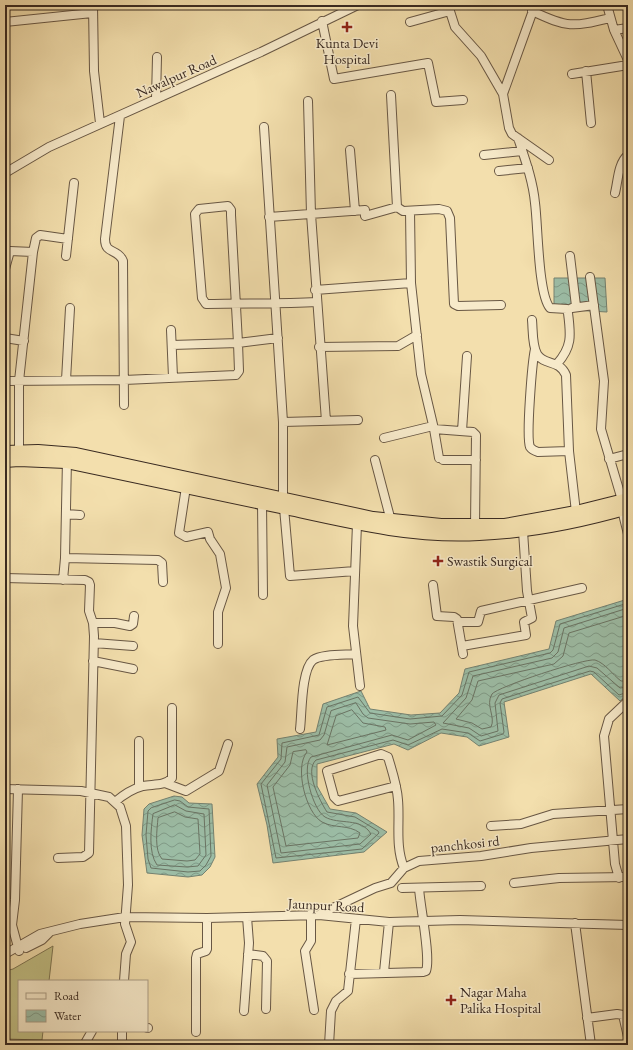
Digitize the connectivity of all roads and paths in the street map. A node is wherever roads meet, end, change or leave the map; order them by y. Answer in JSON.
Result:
{"nodes":[{"id":1,"x":358,"y":5,"type":"edge"},
{"id":2,"x":607,"y":5,"type":"edge"},
{"id":3,"x":449,"y":8,"type":"edge"},
{"id":4,"x":534,"y":8,"type":"edge"},
{"id":5,"x":92,"y":9,"type":"edge"},
{"id":6,"x":610,"y":18,"type":"junction"},
{"id":7,"x":5,"y":22,"type":"edge"},
{"id":8,"x":322,"y":22,"type":"junction"},
{"id":9,"x":410,"y":22,"type":"dead end"},
{"id":10,"x":628,"y":28,"type":"edge"},
{"id":11,"x":614,"y":30,"type":"junction"},
{"id":12,"x":157,"y":57,"type":"dead end"},
{"id":13,"x":628,"y":60,"type":"edge"},
{"id":14,"x":628,"y":65,"type":"edge"},
{"id":15,"x":586,"y":71,"type":"junction"},
{"id":16,"x":572,"y":74,"type":"dead end"},
{"id":17,"x":503,"y":94,"type":"junction"},
{"id":18,"x":391,"y":95,"type":"dead end"},
{"id":19,"x":156,"y":98,"type":"junction"},
{"id":20,"x":463,"y":100,"type":"dead end"},
{"id":21,"x":308,"y":101,"type":"dead end"},
{"id":22,"x":120,"y":116,"type":"junction"},
{"id":23,"x":100,"y":123,"type":"junction"},
{"id":24,"x":591,"y":123,"type":"dead end"},
{"id":25,"x":264,"y":127,"type":"dead end"},
{"id":26,"x":518,"y":138,"type":"junction"},
{"id":27,"x":350,"y":150,"type":"dead end"},
{"id":28,"x":522,"y":151,"type":"junction"},
{"id":29,"x":484,"y":155,"type":"dead end"},
{"id":30,"x":628,"y":155,"type":"edge"},
{"id":31,"x":549,"y":160,"type":"dead end"},
{"id":32,"x":528,"y":168,"type":"junction"},
{"id":33,"x":499,"y":172,"type":"dead end"},
{"id":34,"x":5,"y":173,"type":"edge"},
{"id":35,"x":74,"y":183,"type":"dead end"},
{"id":36,"x":615,"y":193,"type":"dead end"},
{"id":37,"x":397,"y":207,"type":"junction"},
{"id":38,"x":355,"y":211,"type":"junction"},
{"id":39,"x":410,"y":211,"type":"junction"},
{"id":40,"x":311,"y":214,"type":"junction"},
{"id":41,"x":269,"y":217,"type":"junction"},
{"id":42,"x":68,"y":239,"type":"junction"},
{"id":43,"x":33,"y":252,"type":"junction"},
{"id":44,"x":66,"y":256,"type":"dead end"},
{"id":45,"x":570,"y":256,"type":"dead end"},
{"id":46,"x":5,"y":269,"type":"edge"},
{"id":47,"x":590,"y":277,"type":"dead end"},
{"id":48,"x":411,"y":283,"type":"junction"},
{"id":49,"x":315,"y":290,"type":"junction"},
{"id":50,"x":317,"y":302,"type":"junction"},
{"id":51,"x":235,"y":304,"type":"junction"},
{"id":52,"x":276,"y":304,"type":"junction"},
{"id":53,"x":594,"y":304,"type":"junction"},
{"id":54,"x":501,"y":306,"type":"dead end"},
{"id":55,"x":576,"y":306,"type":"junction"},
{"id":56,"x":70,"y":308,"type":"dead end"},
{"id":57,"x":567,"y":310,"type":"junction"},
{"id":58,"x":532,"y":320,"type":"dead end"},
{"id":59,"x":171,"y":330,"type":"dead end"},
{"id":60,"x":417,"y":335,"type":"junction"},
{"id":61,"x":5,"y":338,"type":"edge"},
{"id":62,"x":278,"y":338,"type":"junction"},
{"id":63,"x":24,"y":341,"type":"junction"},
{"id":64,"x":238,"y":343,"type":"junction"},
{"id":65,"x":172,"y":345,"type":"junction"},
{"id":66,"x":320,"y":347,"type":"junction"},
{"id":67,"x":535,"y":349,"type":"junction"},
{"id":68,"x":467,"y":356,"type":"dead end"},
{"id":69,"x":557,"y":364,"type":"junction"},
{"id":70,"x":173,"y":377,"type":"junction"},
{"id":71,"x":66,"y":380,"type":"junction"},
{"id":72,"x":124,"y":380,"type":"junction"},
{"id":73,"x":5,"y":381,"type":"edge"},
{"id":74,"x":19,"y":381,"type":"junction"},
{"id":75,"x":124,"y":405,"type":"dead end"},
{"id":76,"x":358,"y":420,"type":"dead end"},
{"id":77,"x":326,"y":421,"type":"junction"},
{"id":78,"x":283,"y":422,"type":"junction"},
{"id":79,"x":434,"y":428,"type":"junction"},
{"id":80,"x":462,"y":431,"type":"junction"},
{"id":81,"x":384,"y":438,"type":"dead end"},
{"id":82,"x":568,"y":450,"type":"junction"},
{"id":83,"x":19,"y":451,"type":"junction"},
{"id":84,"x":5,"y":452,"type":"edge"},
{"id":85,"x":628,"y":454,"type":"edge"},
{"id":86,"x":67,"y":457,"type":"junction"},
{"id":87,"x":609,"y":459,"type":"junction"},
{"id":88,"x":375,"y":460,"type":"dead end"},
{"id":89,"x":476,"y":460,"type":"junction"},
{"id":90,"x":5,"y":461,"type":"edge"},
{"id":91,"x":186,"y":487,"type":"junction"},
{"id":92,"x":262,"y":503,"type":"junction"},
{"id":93,"x":284,"y":503,"type":"junction"},
{"id":94,"x":625,"y":504,"type":"edge"},
{"id":95,"x":576,"y":512,"type":"junction"},
{"id":96,"x":66,"y":514,"type":"junction"},
{"id":97,"x":80,"y":514,"type":"dead end"},
{"id":98,"x":390,"y":521,"type":"junction"},
{"id":99,"x":357,"y":524,"type":"junction"},
{"id":100,"x":475,"y":526,"type":"junction"},
{"id":101,"x":523,"y":531,"type":"junction"},
{"id":102,"x":628,"y":534,"type":"edge"},
{"id":103,"x":65,"y":558,"type":"junction"},
{"id":104,"x":355,"y":571,"type":"junction"},
{"id":105,"x":5,"y":578,"type":"edge"},
{"id":106,"x":63,"y":580,"type":"junction"},
{"id":107,"x":163,"y":582,"type":"dead end"},
{"id":108,"x":434,"y":585,"type":"dead end"},
{"id":109,"x":582,"y":588,"type":"dead end"},
{"id":110,"x":263,"y":595,"type":"dead end"},
{"id":111,"x":528,"y":600,"type":"junction"},
{"id":112,"x":134,"y":616,"type":"dead end"},
{"id":113,"x":458,"y":622,"type":"junction"},
{"id":114,"x":93,"y":623,"type":"junction"},
{"id":115,"x":94,"y":643,"type":"junction"},
{"id":116,"x":218,"y":644,"type":"dead end"},
{"id":117,"x":133,"y":646,"type":"dead end"},
{"id":118,"x":356,"y":654,"type":"junction"},
{"id":119,"x":93,"y":661,"type":"junction"},
{"id":120,"x":132,"y":669,"type":"dead end"},
{"id":121,"x":360,"y":686,"type":"dead end"},
{"id":122,"x":628,"y":701,"type":"edge"},
{"id":123,"x":172,"y":708,"type":"dead end"},
{"id":124,"x":300,"y":729,"type":"dead end"},
{"id":125,"x":138,"y":741,"type":"dead end"},
{"id":126,"x":228,"y":744,"type":"dead end"},
{"id":127,"x":165,"y":783,"type":"junction"},
{"id":128,"x":396,"y":786,"type":"junction"},
{"id":129,"x":139,"y":787,"type":"junction"},
{"id":130,"x":5,"y":789,"type":"edge"},
{"id":131,"x":18,"y":789,"type":"junction"},
{"id":132,"x":91,"y":793,"type":"junction"},
{"id":133,"x":115,"y":802,"type":"junction"},
{"id":134,"x":628,"y":809,"type":"edge"},
{"id":135,"x":612,"y":810,"type":"junction"},
{"id":136,"x":490,"y":826,"type":"dead end"},
{"id":137,"x":628,"y":839,"type":"edge"},
{"id":138,"x":612,"y":840,"type":"junction"},
{"id":139,"x":58,"y":858,"type":"dead end"},
{"id":140,"x":404,"y":868,"type":"junction"},
{"id":141,"x":628,"y":877,"type":"edge"},
{"id":142,"x":619,"y":878,"type":"junction"},
{"id":143,"x":514,"y":883,"type":"dead end"},
{"id":144,"x":480,"y":886,"type":"dead end"},
{"id":145,"x":402,"y":888,"type":"dead end"},
{"id":146,"x":418,"y":888,"type":"junction"},
{"id":147,"x":315,"y":914,"type":"junction"},
{"id":148,"x":125,"y":917,"type":"junction"},
{"id":149,"x":247,"y":917,"type":"junction"},
{"id":150,"x":206,"y":918,"type":"junction"},
{"id":151,"x":356,"y":919,"type":"junction"},
{"id":152,"x":424,"y":921,"type":"junction"},
{"id":153,"x":389,"y":922,"type":"junction"},
{"id":154,"x":575,"y":923,"type":"junction"},
{"id":155,"x":628,"y":925,"type":"edge"},
{"id":156,"x":19,"y":949,"type":"junction"},
{"id":157,"x":5,"y":954,"type":"edge"},
{"id":158,"x":248,"y":954,"type":"junction"},
{"id":159,"x":5,"y":960,"type":"edge"},
{"id":160,"x":384,"y":972,"type":"junction"},
{"id":161,"x":349,"y":974,"type":"junction"},
{"id":162,"x":124,"y":980,"type":"edge"},
{"id":163,"x":266,"y":1009,"type":"dead end"},
{"id":164,"x":314,"y":1010,"type":"dead end"},
{"id":165,"x":244,"y":1011,"type":"dead end"},
{"id":166,"x":587,"y":1018,"type":"junction"},
{"id":167,"x":91,"y":1032,"type":"edge"},
{"id":168,"x":122,"y":1032,"type":"edge"},
{"id":169,"x":196,"y":1032,"type":"dead end"},
{"id":170,"x":628,"y":1037,"type":"edge"},
{"id":171,"x":84,"y":1045,"type":"edge"},
{"id":172,"x":122,"y":1045,"type":"edge"},
{"id":173,"x":329,"y":1045,"type":"edge"},
{"id":174,"x":591,"y":1045,"type":"edge"}],
"edges":[{"from":1,"to":8,"type":"street","name":"Nawalpur Road"},
{"from":2,"to":6,"type":"street"},
{"from":3,"to":9,"type":"street"},
{"from":3,"to":17,"type":"street"},
{"from":4,"to":6,"type":"street"},
{"from":4,"to":17,"type":"street"},
{"from":5,"to":7,"type":"street"},
{"from":5,"to":23,"type":"street"},
{"from":6,"to":11,"type":"street"},
{"from":8,"to":19,"type":"street","name":"Nawalpur Road"},
{"from":8,"to":20,"type":"street"},
{"from":10,"to":11,"type":"street"},
{"from":11,"to":13,"type":"street"},
{"from":12,"to":19,"type":"street"},
{"from":14,"to":15,"type":"street"},
{"from":15,"to":16,"type":"street"},
{"from":15,"to":24,"type":"street"},
{"from":17,"to":26,"type":"street"},
{"from":18,"to":37,"type":"street"},
{"from":19,"to":22,"type":"street","name":"Nawalpur Road"},
{"from":21,"to":40,"type":"street"},
{"from":22,"to":23,"type":"street","name":"Nawalpur Road"},
{"from":22,"to":72,"type":"street"},
{"from":23,"to":34,"type":"street","name":"Nawalpur Road"},
{"from":25,"to":41,"type":"street"},
{"from":26,"to":28,"type":"street"},
{"from":26,"to":31,"type":"street"},
{"from":27,"to":38,"type":"street"},
{"from":28,"to":29,"type":"street"},
{"from":28,"to":32,"type":"street"},
{"from":30,"to":36,"type":"street"},
{"from":32,"to":33,"type":"street"},
{"from":32,"to":57,"type":"street"},
{"from":35,"to":42,"type":"street"},
{"from":37,"to":38,"type":"street"},
{"from":37,"to":39,"type":"street"},
{"from":38,"to":40,"type":"street"},
{"from":39,"to":48,"type":"street"},
{"from":39,"to":54,"type":"street"},
{"from":40,"to":41,"type":"street"},
{"from":40,"to":49,"type":"street"},
{"from":41,"to":52,"type":"street"},
{"from":42,"to":43,"type":"street"},
{"from":42,"to":44,"type":"street"},
{"from":43,"to":46,"type":"street"},
{"from":43,"to":63,"type":"street"},
{"from":45,"to":55,"type":"street"},
{"from":47,"to":53,"type":"street"},
{"from":48,"to":49,"type":"street"},
{"from":48,"to":60,"type":"street"},
{"from":49,"to":50,"type":"street"},
{"from":50,"to":52,"type":"street"},
{"from":50,"to":66,"type":"street"},
{"from":51,"to":51,"type":"street"},
{"from":51,"to":52,"type":"street"},
{"from":51,"to":64,"type":"street"},
{"from":52,"to":62,"type":"street"},
{"from":53,"to":55,"type":"street"},
{"from":53,"to":87,"type":"street"},
{"from":55,"to":57,"type":"street"},
{"from":56,"to":71,"type":"street"},
{"from":57,"to":69,"type":"street"},
{"from":58,"to":67,"type":"street"},
{"from":59,"to":65,"type":"street"},
{"from":60,"to":66,"type":"street"},
{"from":60,"to":79,"type":"street"},
{"from":61,"to":63,"type":"street"},
{"from":62,"to":64,"type":"street"},
{"from":62,"to":78,"type":"street"},
{"from":63,"to":74,"type":"street"},
{"from":64,"to":65,"type":"street"},
{"from":64,"to":70,"type":"street"},
{"from":65,"to":70,"type":"street"},
{"from":66,"to":77,"type":"street"},
{"from":67,"to":69,"type":"street"},
{"from":67,"to":82,"type":"street"},
{"from":68,"to":80,"type":"street"},
{"from":69,"to":82,"type":"street"},
{"from":70,"to":72,"type":"street"},
{"from":71,"to":72,"type":"street"},
{"from":71,"to":74,"type":"street"},
{"from":72,"to":75,"type":"street"},
{"from":73,"to":74,"type":"street"},
{"from":74,"to":83,"type":"street"},
{"from":76,"to":77,"type":"street"},
{"from":77,"to":78,"type":"street"},
{"from":78,"to":93,"type":"street"},
{"from":79,"to":80,"type":"street"},
{"from":79,"to":81,"type":"street"},
{"from":79,"to":89,"type":"street"},
{"from":80,"to":89,"type":"street"},
{"from":82,"to":95,"type":"street"},
{"from":83,"to":84,"type":"highway"},
{"from":83,"to":86,"type":"highway"},
{"from":85,"to":87,"type":"street"},
{"from":86,"to":90,"type":"highway"},
{"from":86,"to":91,"type":"highway"},
{"from":86,"to":93,"type":"highway"},
{"from":86,"to":96,"type":"street"},
{"from":87,"to":94,"type":"street"},
{"from":88,"to":98,"type":"street"},
{"from":89,"to":100,"type":"street"},
{"from":91,"to":92,"type":"highway"},
{"from":91,"to":116,"type":"street"},
{"from":92,"to":93,"type":"highway"},
{"from":92,"to":110,"type":"street"},
{"from":93,"to":98,"type":"highway"},
{"from":93,"to":99,"type":"highway"},
{"from":93,"to":104,"type":"street"},
{"from":94,"to":95,"type":"highway"},
{"from":94,"to":101,"type":"highway"},
{"from":94,"to":102,"type":"street"},
{"from":95,"to":100,"type":"highway"},
{"from":96,"to":97,"type":"street"},
{"from":96,"to":103,"type":"street"},
{"from":98,"to":100,"type":"highway"},
{"from":99,"to":101,"type":"highway"},
{"from":99,"to":104,"type":"street"},
{"from":101,"to":111,"type":"street"},
{"from":103,"to":106,"type":"street"},
{"from":103,"to":107,"type":"street"},
{"from":104,"to":118,"type":"street"},
{"from":105,"to":106,"type":"street"},
{"from":106,"to":114,"type":"street"},
{"from":108,"to":113,"type":"street"},
{"from":109,"to":111,"type":"street"},
{"from":111,"to":113,"type":"street"},
{"from":111,"to":113,"type":"street"},
{"from":112,"to":114,"type":"street"},
{"from":114,"to":115,"type":"street"},
{"from":115,"to":117,"type":"street"},
{"from":115,"to":119,"type":"street"},
{"from":118,"to":121,"type":"street"},
{"from":118,"to":124,"type":"street"},
{"from":119,"to":120,"type":"street"},
{"from":119,"to":132,"type":"street"},
{"from":122,"to":135,"type":"street"},
{"from":123,"to":127,"type":"street"},
{"from":125,"to":129,"type":"street"},
{"from":126,"to":127,"type":"street"},
{"from":127,"to":129,"type":"street"},
{"from":128,"to":128,"type":"street"},
{"from":128,"to":140,"type":"street"},
{"from":129,"to":133,"type":"street"},
{"from":130,"to":131,"type":"street"},
{"from":131,"to":132,"type":"street"},
{"from":131,"to":156,"type":"street"},
{"from":132,"to":133,"type":"street"},
{"from":132,"to":139,"type":"street"},
{"from":133,"to":148,"type":"street"},
{"from":134,"to":135,"type":"street"},
{"from":135,"to":136,"type":"street"},
{"from":135,"to":138,"type":"street"},
{"from":137,"to":138,"type":"street","name":"panchkosi rd"},
{"from":138,"to":140,"type":"street","name":"panchkosi rd"},
{"from":138,"to":142,"type":"street"},
{"from":140,"to":147,"type":"street","name":"panchkosi rd"},
{"from":141,"to":142,"type":"street"},
{"from":142,"to":143,"type":"street"},
{"from":144,"to":146,"type":"street"},
{"from":145,"to":146,"type":"street"},
{"from":146,"to":152,"type":"street"},
{"from":147,"to":149,"type":"street","name":"Jaunpur Road"},
{"from":147,"to":151,"type":"street","name":"Jaunpur Road"},
{"from":147,"to":164,"type":"street"},
{"from":148,"to":150,"type":"street","name":"Jaunpur Road"},
{"from":148,"to":156,"type":"street","name":"Jaunpur Road"},
{"from":148,"to":162,"type":"street"},
{"from":149,"to":150,"type":"street","name":"Jaunpur Road"},
{"from":149,"to":158,"type":"street"},
{"from":150,"to":169,"type":"street"},
{"from":151,"to":153,"type":"street","name":"Jaunpur Road"},
{"from":151,"to":161,"type":"street"},
{"from":152,"to":153,"type":"street","name":"Jaunpur Road"},
{"from":152,"to":154,"type":"street","name":"Jaunpur Road"},
{"from":152,"to":160,"type":"street"},
{"from":153,"to":160,"type":"street"},
{"from":154,"to":155,"type":"street","name":"Jaunpur Road"},
{"from":154,"to":166,"type":"street"},
{"from":156,"to":157,"type":"street","name":"Jaunpur Road"},
{"from":156,"to":159,"type":"street"},
{"from":158,"to":163,"type":"street"},
{"from":158,"to":165,"type":"street"},
{"from":160,"to":161,"type":"street"},
{"from":161,"to":173,"type":"street"},
{"from":166,"to":170,"type":"street"},
{"from":166,"to":174,"type":"street"},
{"from":167,"to":171,"type":"street"},
{"from":168,"to":172,"type":"street"}]}
